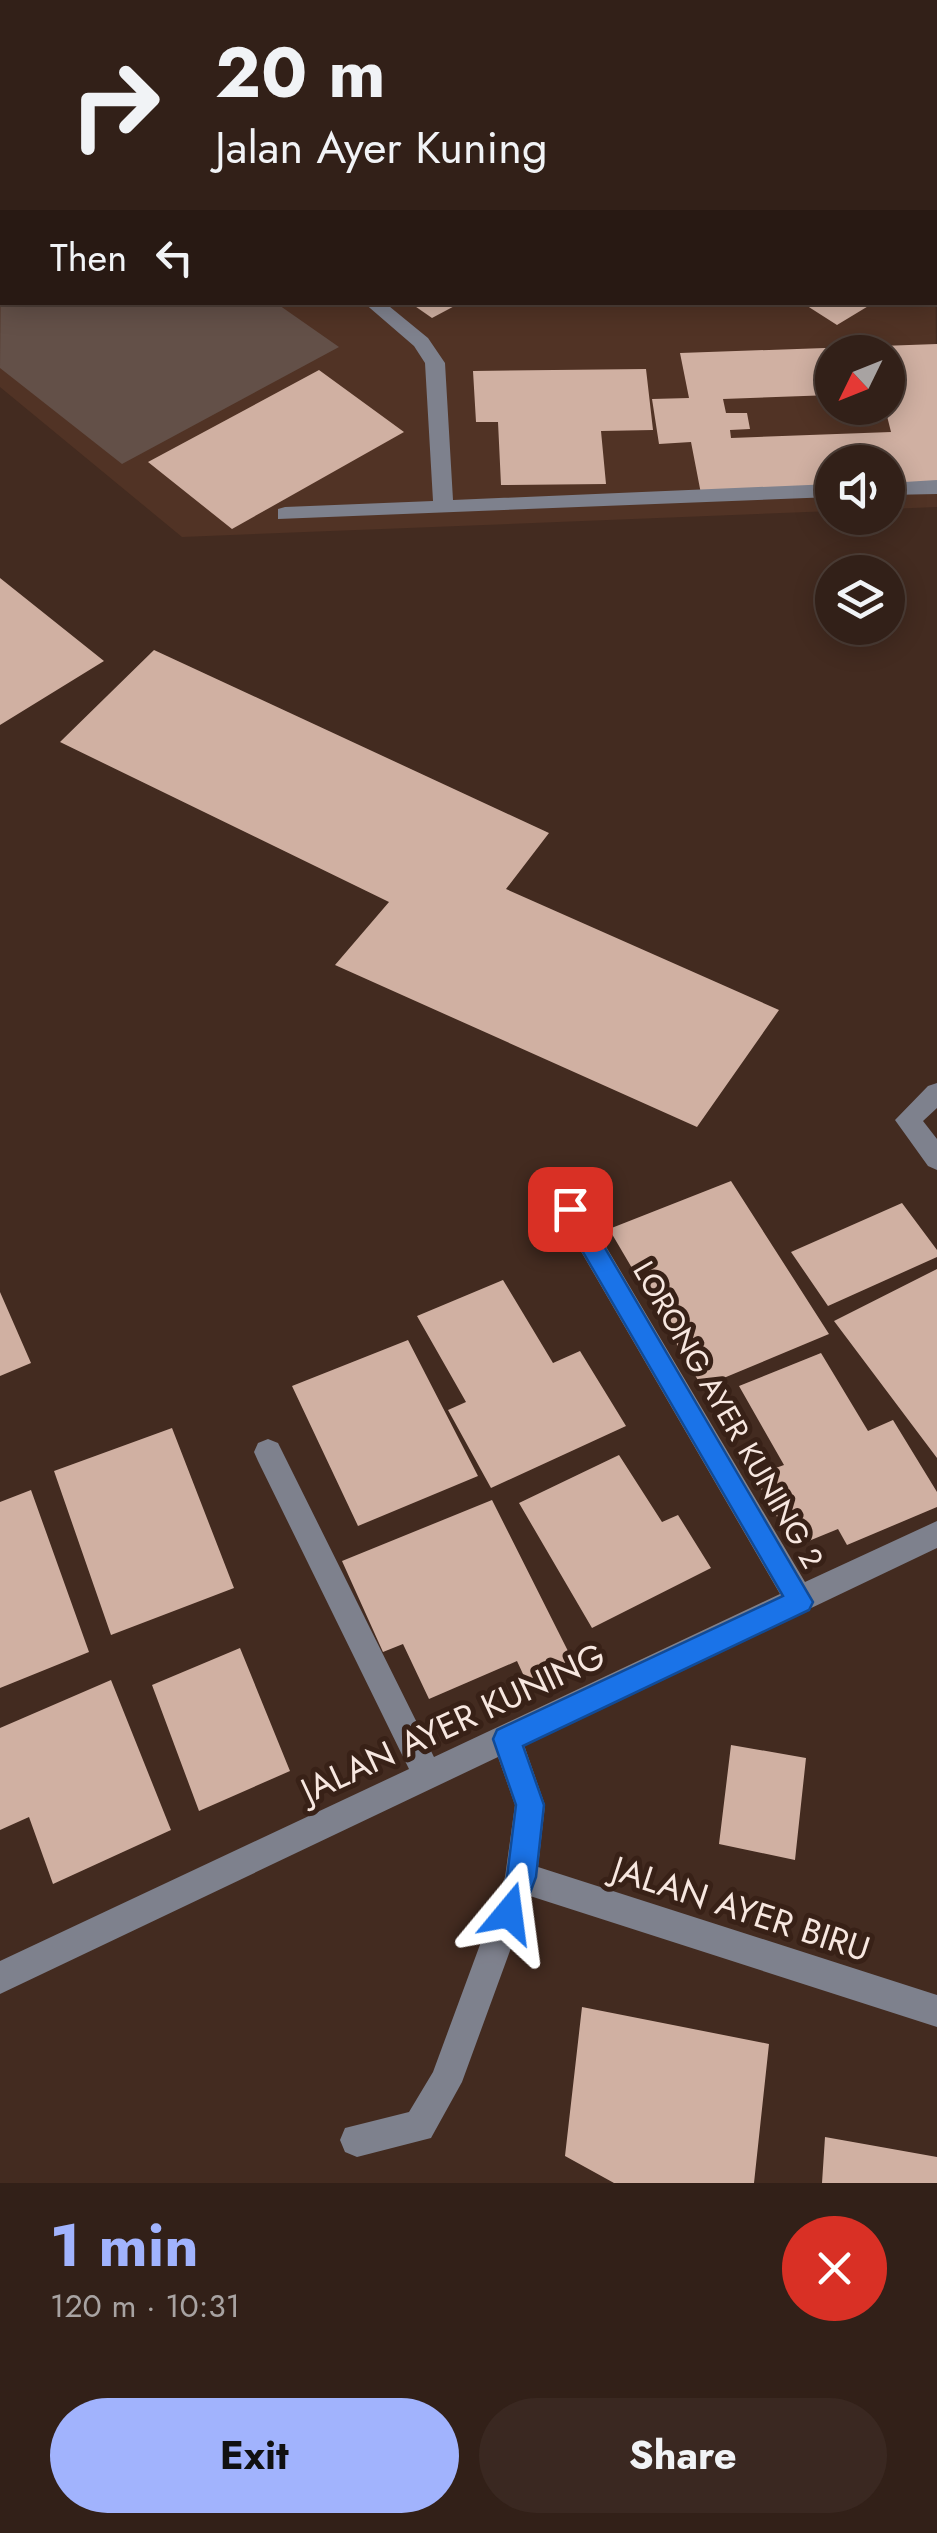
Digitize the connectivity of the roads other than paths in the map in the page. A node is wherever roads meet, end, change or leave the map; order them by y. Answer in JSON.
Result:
{"nodes":[{"id":1,"x":376,"y":305,"type":"edge"},
{"id":2,"x":937,"y":487,"type":"edge"},
{"id":3,"x":905,"y":488,"type":"edge"},
{"id":4,"x":815,"y":491,"type":"edge"},
{"id":5,"x":443,"y":505,"type":"junction"},
{"id":6,"x":285,"y":514,"type":"dead end"},
{"id":7,"x":937,"y":1093,"type":"edge"},
{"id":8,"x":937,"y":1159,"type":"edge"},
{"id":9,"x":570,"y":1209,"type":"dead end"},
{"id":10,"x":268,"y":1452,"type":"dead end"},
{"id":11,"x":937,"y":1534,"type":"edge"},
{"id":12,"x":800,"y":1602,"type":"junction"},
{"id":13,"x":506,"y":1739,"type":"junction"},
{"id":14,"x":428,"y":1776,"type":"junction"},
{"id":15,"x":521,"y":1877,"type":"junction"},
{"id":16,"x":1,"y":1974,"type":"edge"},
{"id":17,"x":937,"y":2011,"type":"edge"},
{"id":18,"x":357,"y":2140,"type":"dead end"}],
"edges":[{"from":1,"to":5,"type":"street"},
{"from":2,"to":3,"type":"street"},
{"from":4,"to":5,"type":"street"},
{"from":5,"to":6,"type":"street"},
{"from":7,"to":8,"type":"street"},
{"from":9,"to":12,"type":"street","name":"LORONG AYER KUNING 2"},
{"from":10,"to":14,"type":"street"},
{"from":11,"to":12,"type":"street","name":"JALAN AYER KUNING"},
{"from":12,"to":13,"type":"street","name":"JALAN AYER KUNING"},
{"from":13,"to":14,"type":"street","name":"JALAN AYER KUNING"},
{"from":13,"to":15,"type":"street"},
{"from":14,"to":16,"type":"street","name":"JALAN AYER KUNING"},
{"from":15,"to":17,"type":"street","name":"JALAN AYER BIRU"},
{"from":15,"to":18,"type":"street"}]}
